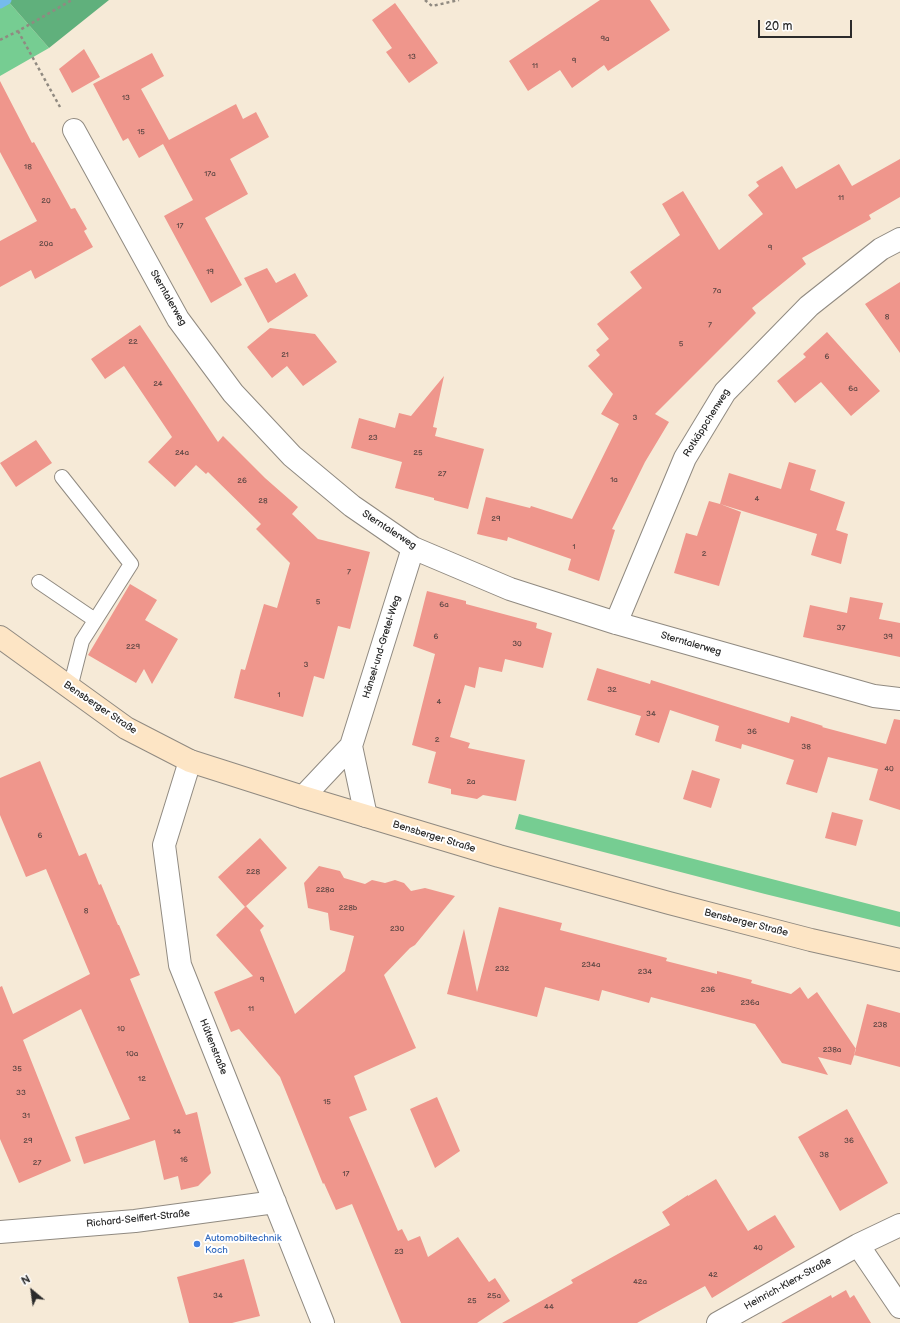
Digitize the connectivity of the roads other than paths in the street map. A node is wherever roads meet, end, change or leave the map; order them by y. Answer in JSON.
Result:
{"nodes":[{"id":1,"x":74,"y":130,"type":"road end"},
{"id":2,"x":900,"y":239,"type":"edge"},
{"id":3,"x":62,"y":477,"type":"dead end"},
{"id":4,"x":413,"y":548,"type":"junction"},
{"id":5,"x":39,"y":582,"type":"dead end"},
{"id":6,"x":95,"y":620,"type":"junction"},
{"id":7,"x":616,"y":623,"type":"junction"},
{"id":8,"x":0,"y":637,"type":"edge"},
{"id":9,"x":70,"y":688,"type":"junction"},
{"id":10,"x":900,"y":699,"type":"edge"},
{"id":11,"x":351,"y":746,"type":"junction"},
{"id":12,"x":190,"y":761,"type":"junction"},
{"id":13,"x":303,"y":797,"type":"junction"},
{"id":14,"x":366,"y":816,"type":"junction"},
{"id":15,"x":900,"y":960,"type":"edge"},
{"id":16,"x":275,"y":1202,"type":"junction"},
{"id":17,"x":900,"y":1225,"type":"edge"},
{"id":18,"x":0,"y":1232,"type":"edge"},
{"id":19,"x":858,"y":1245,"type":"junction"},
{"id":20,"x":900,"y":1307,"type":"edge"},
{"id":21,"x":323,"y":1323,"type":"edge"},
{"id":22,"x":718,"y":1323,"type":"edge"}],
"edges":[{"from":1,"to":4,"type":"street","name":"Sterntalerweg"},
{"from":2,"to":7,"type":"street","name":"Rotkäppchenweg"},
{"from":3,"to":6,"type":"lane"},
{"from":4,"to":7,"type":"street","name":"Sterntalerweg"},
{"from":4,"to":11,"type":"street","name":"Hänsel-und-Gretel-Weg"},
{"from":5,"to":6,"type":"lane"},
{"from":6,"to":9,"type":"lane"},
{"from":7,"to":10,"type":"street","name":"Sterntalerweg"},
{"from":8,"to":9,"type":"main road","name":"Bensberger Straße"},
{"from":9,"to":12,"type":"main road","name":"Bensberger Straße"},
{"from":11,"to":13,"type":"street","name":"Hänsel-und-Gretel-Weg"},
{"from":11,"to":14,"type":"street","name":"Hänsel-und-Gretel-Weg"},
{"from":12,"to":13,"type":"main road","name":"Bensberger Straße"},
{"from":12,"to":16,"type":"street","name":"Hüttenstraße"},
{"from":13,"to":14,"type":"main road","name":"Bensberger Straße"},
{"from":14,"to":15,"type":"main road","name":"Bensberger Straße"},
{"from":16,"to":18,"type":"street","name":"Richard-Seiffert-Straße"},
{"from":16,"to":21,"type":"street","name":"Hüttenstraße"},
{"from":17,"to":19,"type":"street","name":"Heinrich-Klerx-Straße"},
{"from":19,"to":20,"type":"street"},
{"from":19,"to":22,"type":"street","name":"Heinrich-Klerx-Straße"}]}
